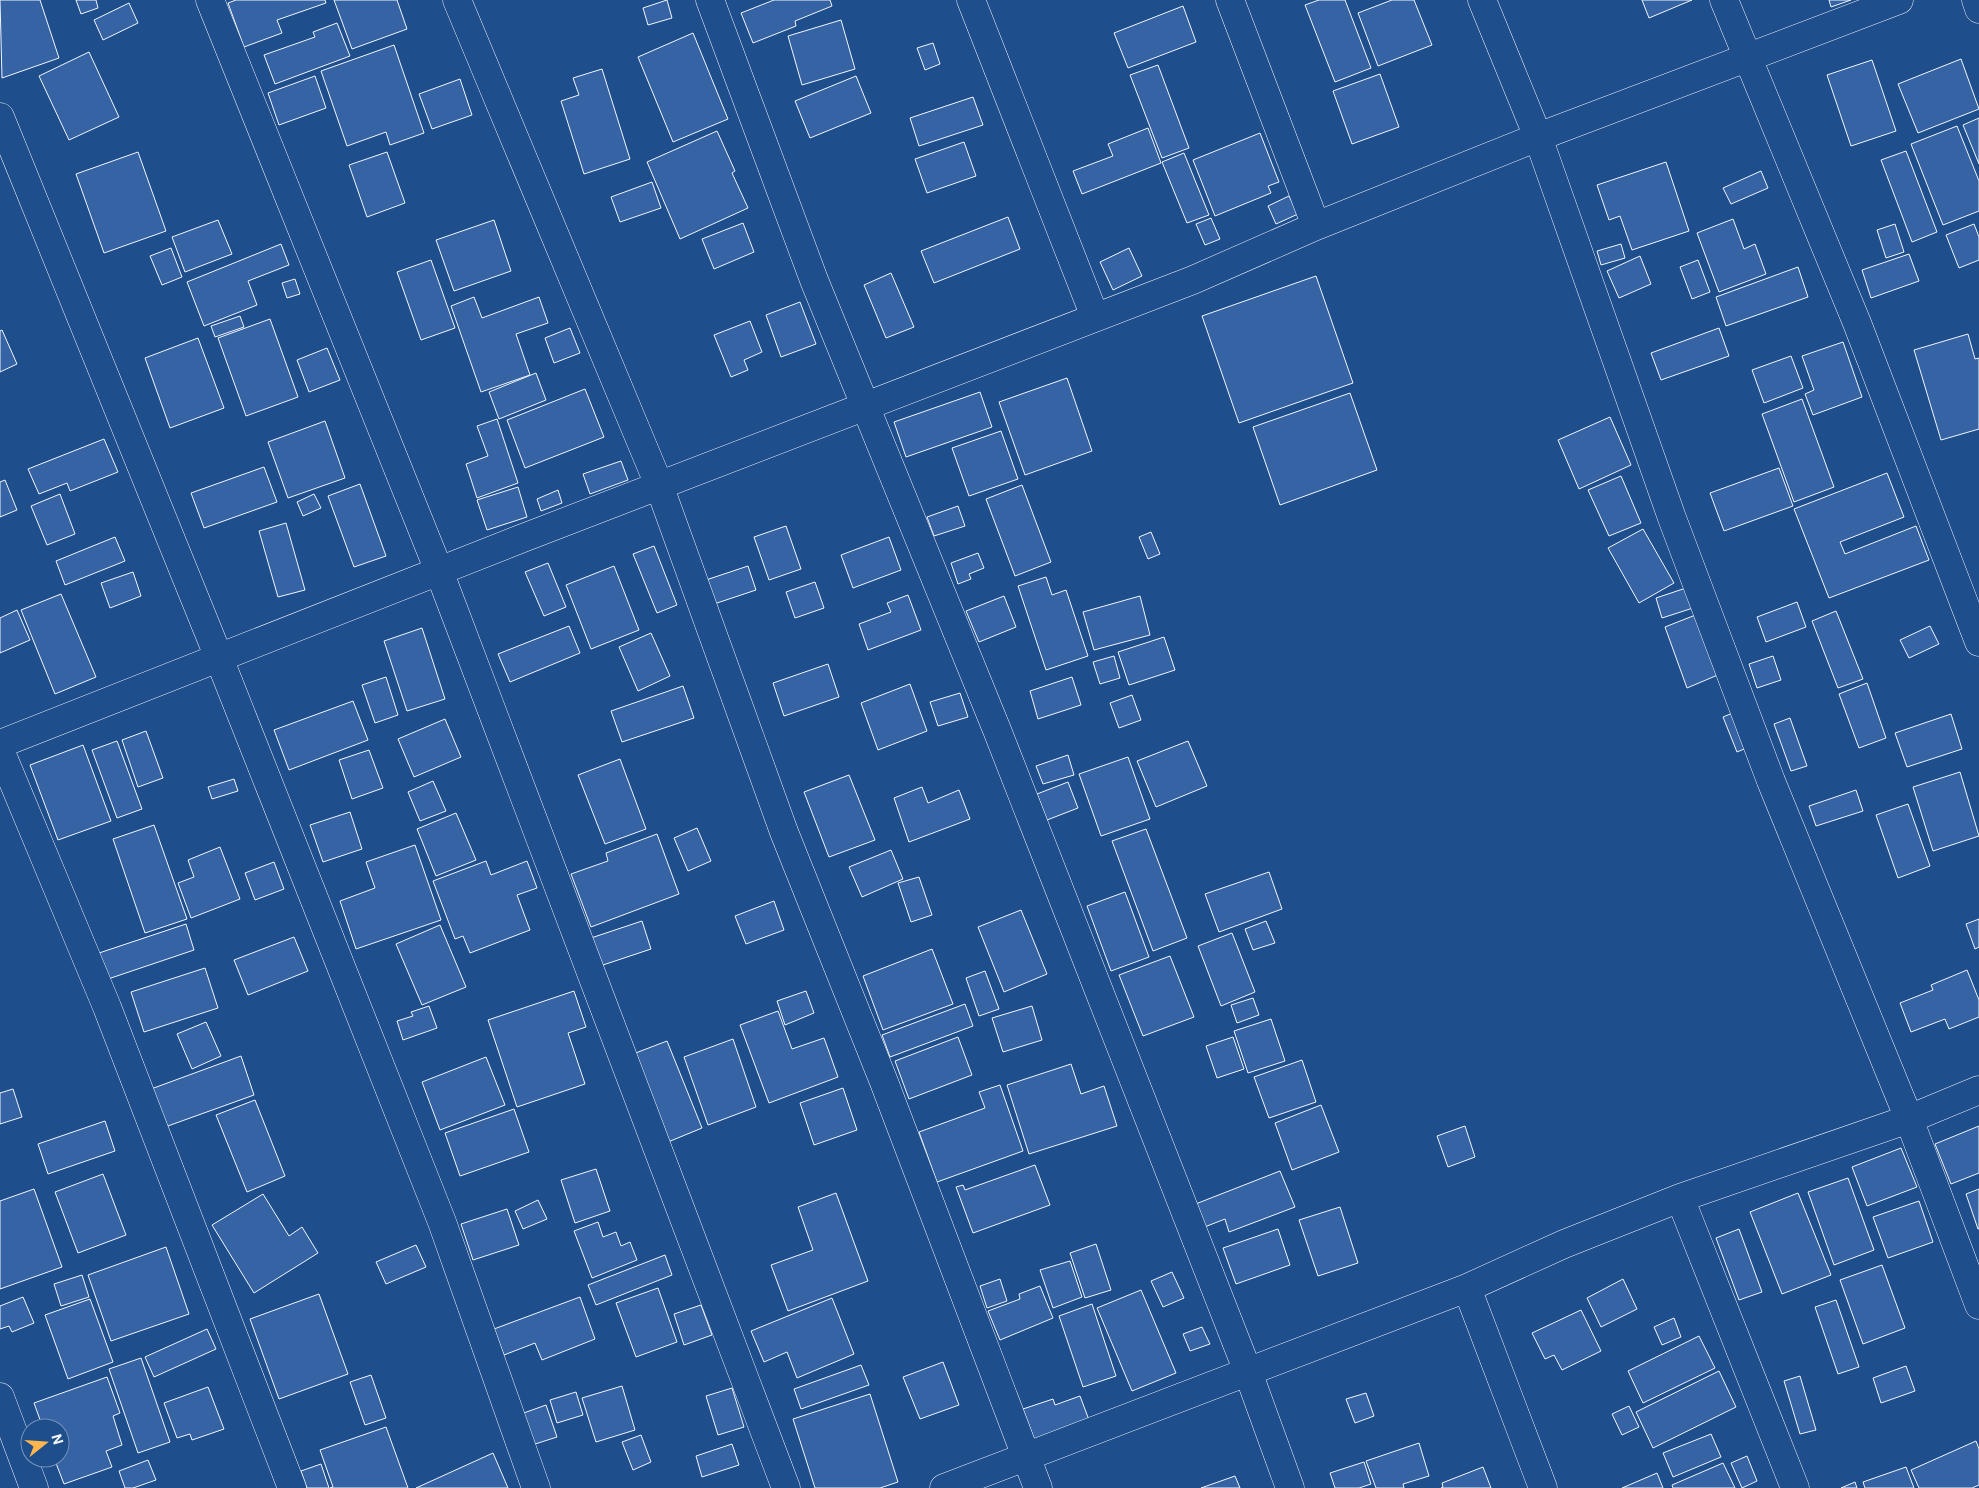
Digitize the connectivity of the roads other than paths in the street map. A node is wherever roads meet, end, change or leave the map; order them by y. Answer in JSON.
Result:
{"nodes":[{"id":1,"x":210,"y":0,"type":"edge"},
{"id":2,"x":457,"y":0,"type":"edge"},
{"id":3,"x":710,"y":0,"type":"edge"},
{"id":4,"x":971,"y":0,"type":"edge"},
{"id":5,"x":1230,"y":0,"type":"edge"},
{"id":6,"x":1482,"y":0,"type":"edge"},
{"id":7,"x":1724,"y":0,"type":"edge"},
{"id":8,"x":1899,"y":0,"type":"edge"},
{"id":9,"x":1976,"y":0,"type":"edge"},
{"id":10,"x":1979,"y":9,"type":"edge"},
{"id":11,"x":1747,"y":59,"type":"junction"},
{"id":12,"x":0,"y":117,"type":"edge"},
{"id":13,"x":1538,"y":137,"type":"junction"},
{"id":14,"x":1316,"y":226,"type":"junction"},
{"id":15,"x":1095,"y":317,"type":"junction"},
{"id":16,"x":866,"y":406,"type":"junction"},
{"id":17,"x":659,"y":485,"type":"junction"},
{"id":18,"x":439,"y":571,"type":"junction"},
{"id":19,"x":1979,"y":642,"type":"edge"},
{"id":20,"x":219,"y":658,"type":"junction"},
{"id":21,"x":0,"y":744,"type":"edge"},
{"id":22,"x":0,"y":750,"type":"edge"},
{"id":23,"x":1979,"y":1090,"type":"edge"},
{"id":24,"x":1909,"y":1119,"type":"junction"},
{"id":25,"x":1680,"y":1198,"type":"junction"},
{"id":26,"x":1467,"y":1288,"type":"junction"},
{"id":27,"x":1979,"y":1305,"type":"edge"},
{"id":28,"x":1248,"y":1372,"type":"junction"},
{"id":29,"x":0,"y":1397,"type":"edge"},
{"id":30,"x":1026,"y":1456,"type":"junction"},
{"id":31,"x":34,"y":1488,"type":"edge"},
{"id":32,"x":292,"y":1488,"type":"edge"},
{"id":33,"x":536,"y":1488,"type":"edge"},
{"id":34,"x":786,"y":1488,"type":"edge"},
{"id":35,"x":944,"y":1488,"type":"edge"},
{"id":36,"x":1038,"y":1488,"type":"edge"},
{"id":37,"x":1290,"y":1488,"type":"edge"},
{"id":38,"x":1543,"y":1488,"type":"edge"},
{"id":39,"x":1795,"y":1488,"type":"edge"}],
"edges":[{"from":1,"to":18,"type":"street"},
{"from":2,"to":17,"type":"street"},
{"from":3,"to":16,"type":"street"},
{"from":4,"to":15,"type":"street"},
{"from":5,"to":14,"type":"street"},
{"from":6,"to":13,"type":"street"},
{"from":7,"to":11,"type":"street"},
{"from":8,"to":11,"type":"street"},
{"from":9,"to":10,"type":"street"},
{"from":11,"to":13,"type":"street"},
{"from":11,"to":19,"type":"street"},
{"from":12,"to":20,"type":"street"},
{"from":13,"to":14,"type":"street"},
{"from":13,"to":24,"type":"street"},
{"from":14,"to":15,"type":"street"},
{"from":15,"to":16,"type":"street"},
{"from":16,"to":17,"type":"street"},
{"from":16,"to":28,"type":"street"},
{"from":17,"to":18,"type":"street"},
{"from":17,"to":30,"type":"street"},
{"from":18,"to":20,"type":"street"},
{"from":18,"to":34,"type":"street"},
{"from":20,"to":21,"type":"street"},
{"from":20,"to":33,"type":"street"},
{"from":22,"to":32,"type":"street"},
{"from":23,"to":24,"type":"street"},
{"from":24,"to":25,"type":"street"},
{"from":24,"to":27,"type":"street"},
{"from":25,"to":26,"type":"street"},
{"from":25,"to":39,"type":"street"},
{"from":26,"to":28,"type":"street"},
{"from":26,"to":38,"type":"street"},
{"from":28,"to":30,"type":"street"},
{"from":28,"to":37,"type":"street"},
{"from":29,"to":31,"type":"street"},
{"from":30,"to":35,"type":"street"},
{"from":30,"to":36,"type":"street"}]}
